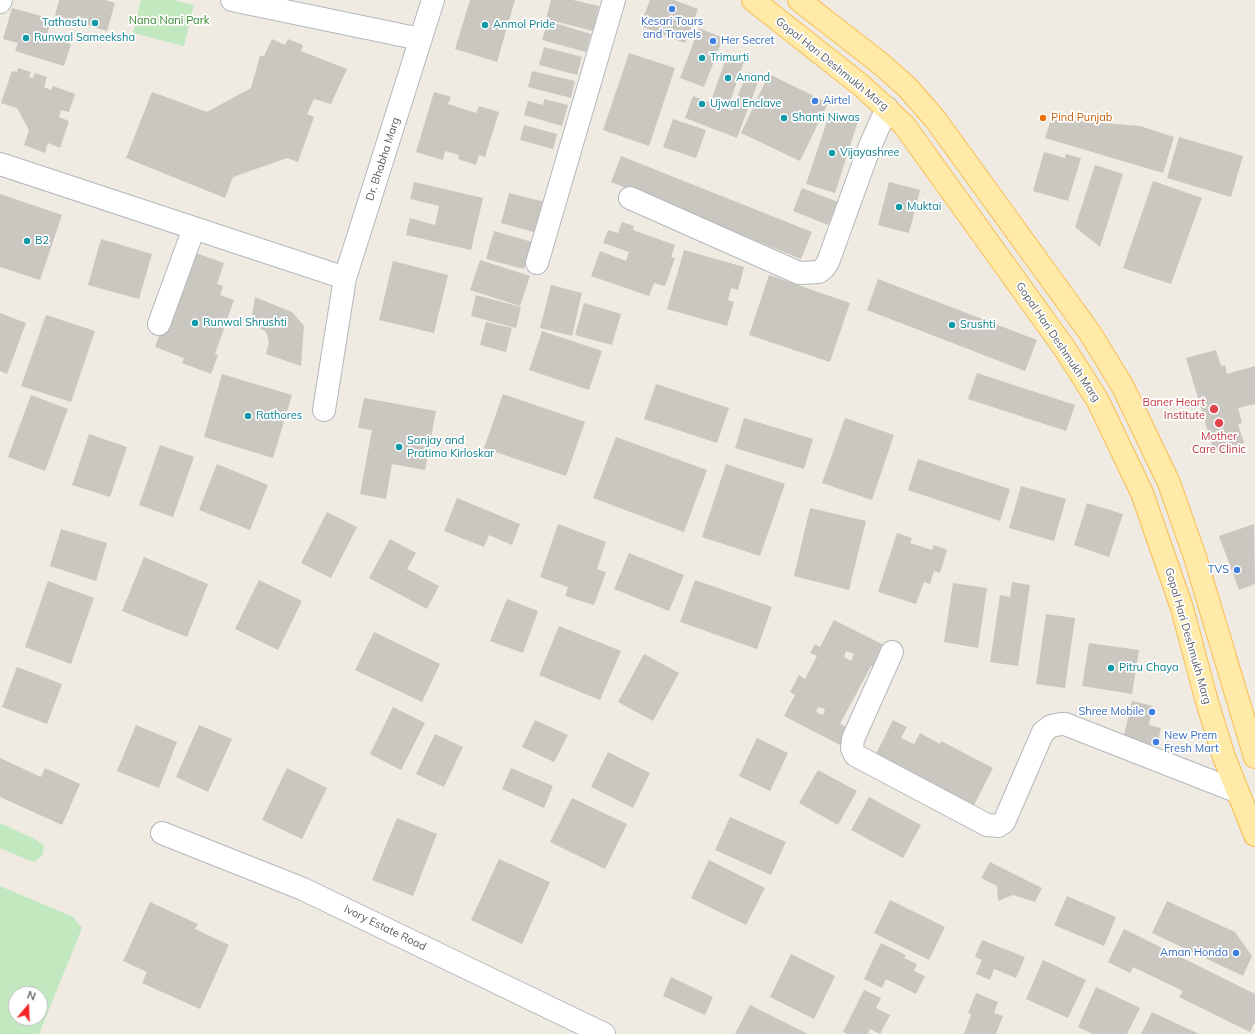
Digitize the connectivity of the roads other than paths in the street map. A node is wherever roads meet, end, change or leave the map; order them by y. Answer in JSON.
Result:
{"nodes":[{"id":1,"x":232,"y":0,"type":"edge"},
{"id":2,"x":432,"y":0,"type":"edge"},
{"id":3,"x":614,"y":0,"type":"edge"},
{"id":4,"x":753,"y":0,"type":"edge"},
{"id":5,"x":799,"y":0,"type":"edge"},
{"id":6,"x":420,"y":39,"type":"junction"},
{"id":7,"x":920,"y":101,"type":"junction"},
{"id":8,"x":887,"y":108,"type":"junction"},
{"id":9,"x":904,"y":125,"type":"junction"},
{"id":10,"x":0,"y":164,"type":"edge"},
{"id":11,"x":630,"y":198,"type":"dead end"},
{"id":12,"x":194,"y":228,"type":"junction"},
{"id":13,"x":537,"y":263,"type":"dead end"},
{"id":14,"x":345,"y":278,"type":"junction"},
{"id":15,"x":159,"y":324,"type":"dead end"},
{"id":16,"x":324,"y":410,"type":"dead end"},
{"id":17,"x":892,"y":652,"type":"dead end"},
{"id":18,"x":1255,"y":757,"type":"edge"},
{"id":19,"x":1236,"y":791,"type":"junction"},
{"id":20,"x":162,"y":833,"type":"dead end"},
{"id":21,"x":1255,"y":835,"type":"edge"},
{"id":22,"x":604,"y":1034,"type":"edge"}],
"edges":[{"from":1,"to":6,"type":"street"},
{"from":2,"to":6,"type":"street","name":"Dr. Bhabha Marg"},
{"from":3,"to":13,"type":"street"},
{"from":4,"to":8,"type":"main road","name":"Gopal Hari Deshmukh Marg"},
{"from":5,"to":7,"type":"main road"},
{"from":6,"to":14,"type":"street","name":"Dr. Bhabha Marg"},
{"from":7,"to":9,"type":"main road"},
{"from":7,"to":18,"type":"main road"},
{"from":8,"to":9,"type":"main road","name":"Gopal Hari Deshmukh Marg"},
{"from":8,"to":11,"type":"street"},
{"from":9,"to":19,"type":"main road","name":"Gopal Hari Deshmukh Marg"},
{"from":10,"to":12,"type":"street"},
{"from":12,"to":14,"type":"street"},
{"from":12,"to":15,"type":"street"},
{"from":14,"to":16,"type":"street","name":"Dr. Bhabha Marg"},
{"from":17,"to":19,"type":"street"},
{"from":19,"to":21,"type":"main road","name":"Gopal Hari Deshmukh Marg"},
{"from":20,"to":22,"type":"street","name":"Ivory Estate Road"}]}
